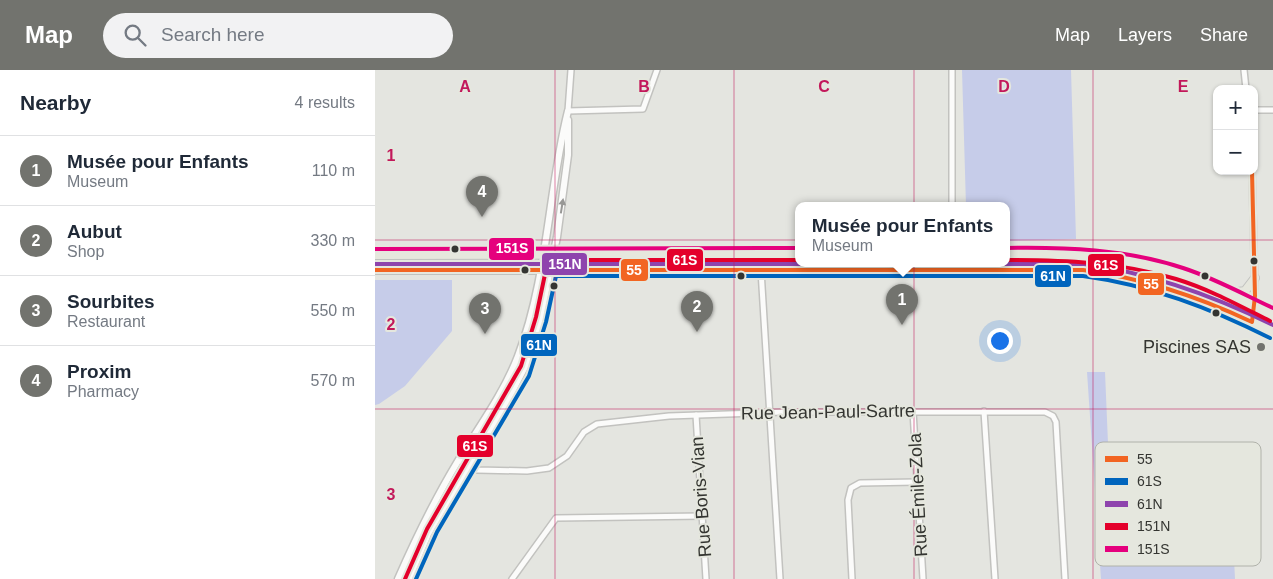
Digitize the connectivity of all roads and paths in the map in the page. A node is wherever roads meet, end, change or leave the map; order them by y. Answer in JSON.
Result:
{"nodes":[{"id":1,"x":571,"y":70,"type":"edge"},
{"id":2,"x":657,"y":70,"type":"edge"},
{"id":3,"x":952,"y":70,"type":"edge"},
{"id":4,"x":1244,"y":70,"type":"edge"},
{"id":5,"x":1246,"y":85,"type":"edge"},
{"id":6,"x":1258,"y":110,"type":"edge"},
{"id":7,"x":1273,"y":110,"type":"edge"},
{"id":8,"x":568,"y":111,"type":"junction"},
{"id":9,"x":1252,"y":175,"type":"edge"},
{"id":10,"x":952,"y":202,"type":"edge"},
{"id":11,"x":543,"y":254,"type":"junction"},
{"id":12,"x":554,"y":254,"type":"junction"},
{"id":13,"x":760,"y":254,"type":"junction"},
{"id":14,"x":795,"y":254,"type":"edge"},
{"id":15,"x":1010,"y":254,"type":"edge"},
{"id":16,"x":375,"y":255,"type":"edge"},
{"id":17,"x":375,"y":270,"type":"edge"},
{"id":18,"x":540,"y":270,"type":"junction"},
{"id":19,"x":551,"y":270,"type":"junction"},
{"id":20,"x":760,"y":270,"type":"junction"},
{"id":21,"x":1255,"y":278,"type":"junction"},
{"id":22,"x":1229,"y":293,"type":"junction"},
{"id":23,"x":1254,"y":306,"type":"junction"},
{"id":24,"x":1273,"y":315,"type":"edge"},
{"id":25,"x":1253,"y":322,"type":"junction"},
{"id":26,"x":1273,"y":332,"type":"edge"},
{"id":27,"x":984,"y":411,"type":"junction"},
{"id":28,"x":769,"y":412,"type":"junction"},
{"id":29,"x":913,"y":412,"type":"junction"},
{"id":30,"x":695,"y":415,"type":"junction"},
{"id":31,"x":459,"y":460,"type":"junction"},
{"id":32,"x":469,"y":465,"type":"junction"},
{"id":33,"x":917,"y":482,"type":"junction"},
{"id":34,"x":703,"y":516,"type":"junction"},
{"id":35,"x":398,"y":579,"type":"edge"},
{"id":36,"x":409,"y":579,"type":"edge"},
{"id":37,"x":512,"y":579,"type":"edge"},
{"id":38,"x":706,"y":579,"type":"edge"},
{"id":39,"x":779,"y":579,"type":"edge"},
{"id":40,"x":852,"y":579,"type":"edge"},
{"id":41,"x":923,"y":579,"type":"edge"},
{"id":42,"x":995,"y":579,"type":"edge"},
{"id":43,"x":1065,"y":579,"type":"edge"}],
"edges":[{"from":1,"to":8,"type":"street"},
{"from":2,"to":8,"type":"street"},
{"from":3,"to":10,"type":"street"},
{"from":4,"to":5,"type":"street"},
{"from":6,"to":7,"type":"street"},
{"from":8,"to":11,"type":"street"},
{"from":12,"to":8,"type":"street","one_way":true},
{"from":9,"to":21,"type":"street"},
{"from":11,"to":12,"type":"main road"},
{"from":11,"to":16,"type":"main road"},
{"from":11,"to":18,"type":"street"},
{"from":12,"to":13,"type":"main road"},
{"from":12,"to":19,"type":"street"},
{"from":13,"to":14,"type":"main road"},
{"from":13,"to":20,"type":"street"},
{"from":15,"to":22,"type":"main road"},
{"from":17,"to":18,"type":"main road"},
{"from":18,"to":19,"type":"main road"},
{"from":18,"to":31,"type":"street"},
{"from":19,"to":20,"type":"main road"},
{"from":19,"to":32,"type":"street"},
{"from":20,"to":25,"type":"main road"},
{"from":20,"to":28,"type":"street"},
{"from":21,"to":22,"type":"main road"},
{"from":21,"to":23,"type":"street"},
{"from":22,"to":23,"type":"main road"},
{"from":23,"to":24,"type":"main road"},
{"from":23,"to":25,"type":"street"},
{"from":25,"to":26,"type":"main road"},
{"from":27,"to":29,"type":"street","name":"Rue Jean-Paul-Sartre"},
{"from":27,"to":42,"type":"street"},
{"from":27,"to":43,"type":"street","name":"Rue Jean-Paul-Sartre"},
{"from":28,"to":29,"type":"street","name":"Rue Jean-Paul-Sartre"},
{"from":28,"to":30,"type":"street","name":"Rue Jean-Paul-Sartre"},
{"from":28,"to":39,"type":"street"},
{"from":29,"to":33,"type":"street","name":"Rue Émile-Zola"},
{"from":30,"to":32,"type":"street","name":"Rue Jean-Paul-Sartre"},
{"from":30,"to":34,"type":"street","name":"Rue Boris-Vian"},
{"from":31,"to":32,"type":"street","name":"Rue Jean-Paul-Sartre"},
{"from":31,"to":35,"type":"street"},
{"from":32,"to":36,"type":"street"},
{"from":33,"to":40,"type":"street"},
{"from":33,"to":41,"type":"street","name":"Rue Émile-Zola"},
{"from":34,"to":37,"type":"street"},
{"from":34,"to":38,"type":"street","name":"Rue Boris-Vian"}]}
